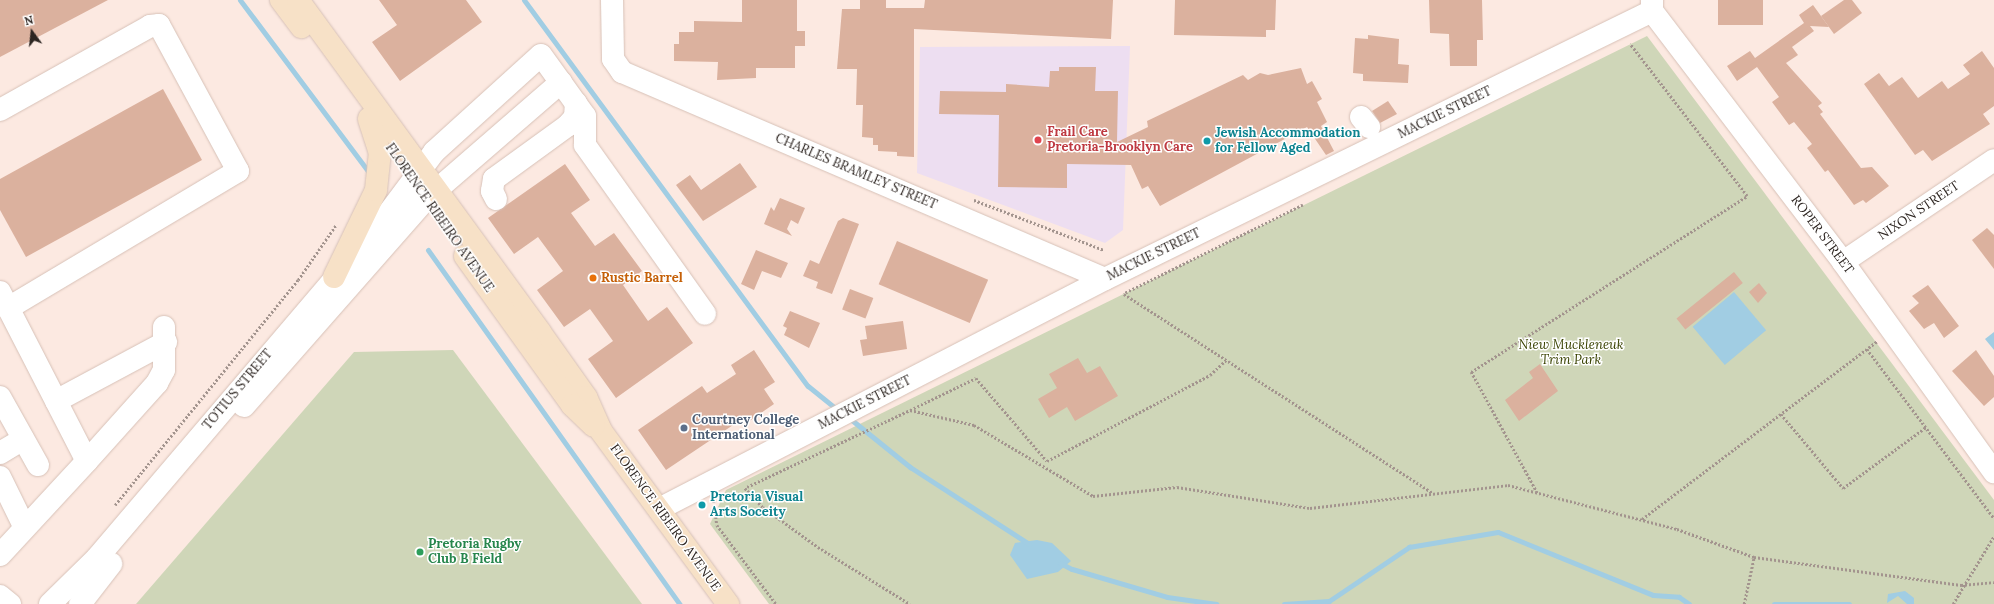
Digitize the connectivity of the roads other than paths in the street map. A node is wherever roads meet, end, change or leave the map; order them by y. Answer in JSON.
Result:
{"nodes":[{"id":1,"x":281,"y":0,"type":"edge"},
{"id":2,"x":298,"y":0,"type":"edge"},
{"id":3,"x":612,"y":0,"type":"edge"},
{"id":4,"x":1652,"y":6,"type":"edge"},
{"id":5,"x":561,"y":82,"type":"junction"},
{"id":6,"x":576,"y":103,"type":"junction"},
{"id":7,"x":0,"y":110,"type":"edge"},
{"id":8,"x":370,"y":119,"type":"junction"},
{"id":9,"x":1994,"y":160,"type":"edge"},
{"id":10,"x":415,"y":175,"type":"junction"},
{"id":11,"x":430,"y":195,"type":"junction"},
{"id":12,"x":496,"y":199,"type":"dead end"},
{"id":13,"x":1843,"y":262,"type":"junction"},
{"id":14,"x":334,"y":276,"type":"junction"},
{"id":15,"x":1105,"y":279,"type":"junction"},
{"id":16,"x":4,"y":300,"type":"edge"},
{"id":17,"x":705,"y":314,"type":"dead end"},
{"id":18,"x":0,"y":397,"type":"edge"},
{"id":19,"x":56,"y":400,"type":"junction"},
{"id":20,"x":24,"y":440,"type":"junction"},
{"id":21,"x":0,"y":453,"type":"edge"},
{"id":22,"x":87,"y":461,"type":"junction"},
{"id":23,"x":38,"y":465,"type":"dead end"},
{"id":24,"x":1994,"y":472,"type":"edge"},
{"id":25,"x":0,"y":477,"type":"edge"},
{"id":26,"x":659,"y":509,"type":"junction"},
{"id":27,"x":24,"y":526,"type":"junction"},
{"id":28,"x":0,"y":555,"type":"edge"},
{"id":29,"x":0,"y":596,"type":"edge"},
{"id":30,"x":10,"y":604,"type":"edge"},
{"id":31,"x":50,"y":604,"type":"edge"},
{"id":32,"x":80,"y":604,"type":"edge"},
{"id":33,"x":728,"y":604,"type":"edge"}],
"edges":[{"from":1,"to":8,"type":"main road","name":"FLORENCE RIBEIRO AVENUE"},
{"from":2,"to":10,"type":"main road","name":"FLORENCE RIBEIRO AVENUE"},
{"from":3,"to":15,"type":"street","name":"CHARLES BRAMLEY STREET"},
{"from":4,"to":13,"type":"street","name":"ROPER STREET"},
{"from":4,"to":15,"type":"street","name":"MACKIE STREET"},
{"from":5,"to":6,"type":"street"},
{"from":5,"to":10,"type":"street","name":"TOTIUS STREET"},
{"from":5,"to":11,"type":"street","name":"TOTIUS STREET"},
{"from":6,"to":12,"type":"street"},
{"from":6,"to":17,"type":"street"},
{"from":7,"to":16,"type":"street"},
{"from":8,"to":10,"type":"main road","name":"FLORENCE RIBEIRO AVENUE"},
{"from":8,"to":14,"type":"main road"},
{"from":9,"to":13,"type":"street","name":"NIXON STREET"},
{"from":10,"to":11,"type":"main road","name":"FLORENCE RIBEIRO AVENUE"},
{"from":10,"to":14,"type":"street","name":"TOTIUS STREET"},
{"from":11,"to":26,"type":"main road","name":"FLORENCE RIBEIRO AVENUE"},
{"from":11,"to":32,"type":"street","name":"TOTIUS STREET"},
{"from":13,"to":24,"type":"street","name":"ROPER STREET"},
{"from":14,"to":31,"type":"street","name":"TOTIUS STREET"},
{"from":15,"to":26,"type":"street","name":"MACKIE STREET"},
{"from":16,"to":19,"type":"street"},
{"from":18,"to":20,"type":"street"},
{"from":19,"to":22,"type":"street"},
{"from":19,"to":22,"type":"street"},
{"from":20,"to":21,"type":"street"},
{"from":20,"to":23,"type":"street"},
{"from":22,"to":27,"type":"street"},
{"from":25,"to":27,"type":"street"},
{"from":26,"to":33,"type":"main road","name":"FLORENCE RIBEIRO AVENUE"},
{"from":27,"to":28,"type":"street"},
{"from":29,"to":30,"type":"street"}]}
